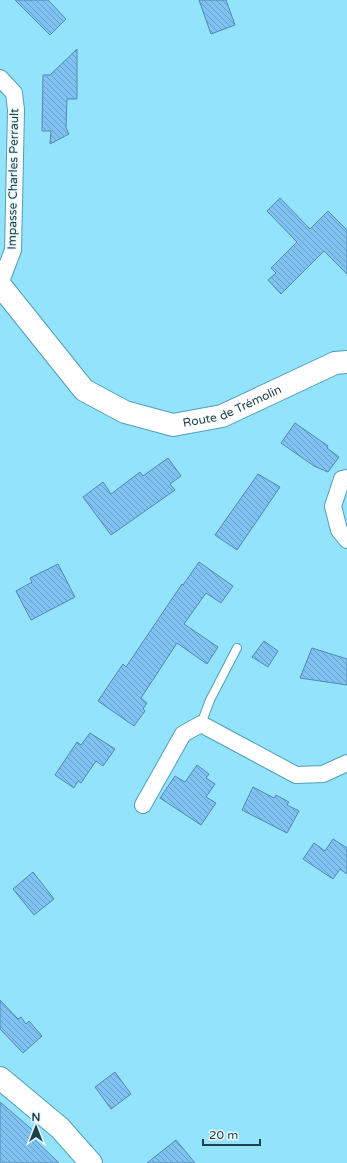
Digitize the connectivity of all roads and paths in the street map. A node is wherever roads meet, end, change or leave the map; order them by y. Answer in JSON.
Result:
{"nodes":[{"id":1,"x":0,"y":78,"type":"edge"},
{"id":2,"x":0,"y":284,"type":"edge"},
{"id":3,"x":347,"y":362,"type":"edge"},
{"id":4,"x":347,"y":478,"type":"edge"},
{"id":5,"x":347,"y":540,"type":"edge"},
{"id":6,"x":238,"y":648,"type":"dead end"},
{"id":7,"x":201,"y":724,"type":"junction"},
{"id":8,"x":347,"y":763,"type":"edge"},
{"id":9,"x":143,"y":805,"type":"dead end"},
{"id":10,"x":0,"y":1078,"type":"edge"},
{"id":11,"x":91,"y":1163,"type":"edge"}],
"edges":[{"from":1,"to":2,"type":"street","name":"Impasse Charles Perrault"},
{"from":2,"to":3,"type":"street","name":"Route de Trémolin"},
{"from":4,"to":5,"type":"street"},
{"from":6,"to":7,"type":"lane"},
{"from":7,"to":8,"type":"street"},
{"from":7,"to":9,"type":"street"},
{"from":10,"to":11,"type":"street"}]}
